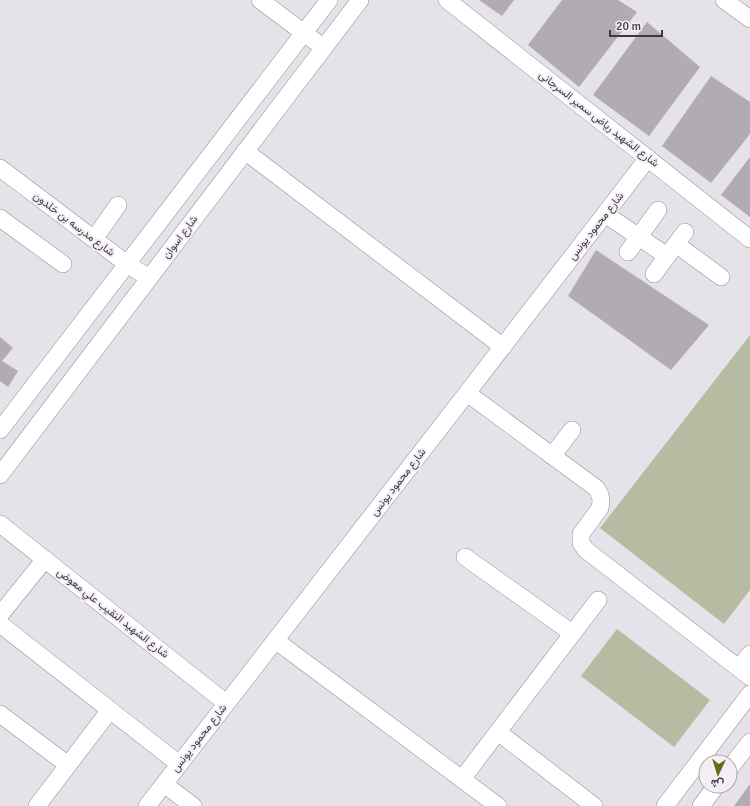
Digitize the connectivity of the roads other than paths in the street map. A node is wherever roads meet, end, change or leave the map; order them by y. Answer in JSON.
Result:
{"nodes":[{"id":1,"x":260,"y":0,"type":"edge"},
{"id":2,"x":329,"y":0,"type":"edge"},
{"id":3,"x":360,"y":0,"type":"edge"},
{"id":4,"x":447,"y":0,"type":"edge"},
{"id":5,"x":724,"y":0,"type":"edge"},
{"id":6,"x":750,"y":19,"type":"edge"},
{"id":7,"x":304,"y":33,"type":"junction"},
{"id":8,"x":324,"y":48,"type":"junction"},
{"id":9,"x":245,"y":151,"type":"junction"},
{"id":10,"x":648,"y":158,"type":"junction"},
{"id":11,"x":1,"y":172,"type":"edge"},
{"id":12,"x":118,"y":205,"type":"dead end"},
{"id":13,"x":658,"y":210,"type":"dead end"},
{"id":14,"x":605,"y":214,"type":"junction"},
{"id":15,"x":0,"y":218,"type":"edge"},
{"id":16,"x":639,"y":237,"type":"junction"},
{"id":17,"x":94,"y":239,"type":"junction"},
{"id":18,"x":750,"y":239,"type":"edge"},
{"id":19,"x":676,"y":244,"type":"junction"},
{"id":20,"x":628,"y":252,"type":"dead end"},
{"id":21,"x":63,"y":264,"type":"dead end"},
{"id":22,"x":127,"y":264,"type":"junction"},
{"id":23,"x":654,"y":274,"type":"dead end"},
{"id":24,"x":721,"y":277,"type":"dead end"},
{"id":25,"x":149,"y":278,"type":"junction"},
{"id":26,"x":502,"y":347,"type":"junction"},
{"id":27,"x":468,"y":393,"type":"junction"},
{"id":28,"x":0,"y":430,"type":"edge"},
{"id":29,"x":572,"y":430,"type":"dead end"},
{"id":30,"x":552,"y":456,"type":"junction"},
{"id":31,"x":0,"y":475,"type":"edge"},
{"id":32,"x":0,"y":524,"type":"edge"},
{"id":33,"x":465,"y":557,"type":"dead end"},
{"id":34,"x":45,"y":559,"type":"junction"},
{"id":35,"x":598,"y":600,"type":"dead end"},
{"id":36,"x":0,"y":615,"type":"edge"},
{"id":37,"x":0,"y":624,"type":"edge"},
{"id":38,"x":572,"y":633,"type":"junction"},
{"id":39,"x":275,"y":640,"type":"junction"},
{"id":40,"x":750,"y":654,"type":"edge"},
{"id":41,"x":744,"y":673,"type":"edge"},
{"id":42,"x":750,"y":694,"type":"edge"},
{"id":43,"x":226,"y":703,"type":"junction"},
{"id":44,"x":110,"y":710,"type":"junction"},
{"id":45,"x":0,"y":714,"type":"edge"},
{"id":46,"x":498,"y":732,"type":"junction"},
{"id":47,"x":750,"y":742,"type":"edge"},
{"id":48,"x":738,"y":758,"type":"edge"},
{"id":49,"x":179,"y":764,"type":"junction"},
{"id":50,"x":68,"y":765,"type":"junction"},
{"id":51,"x":462,"y":779,"type":"junction"},
{"id":52,"x":164,"y":784,"type":"junction"},
{"id":53,"x":710,"y":794,"type":"edge"},
{"id":54,"x":37,"y":806,"type":"edge"},
{"id":55,"x":147,"y":806,"type":"edge"},
{"id":56,"x":193,"y":806,"type":"edge"},
{"id":57,"x":498,"y":806,"type":"edge"},
{"id":58,"x":594,"y":806,"type":"edge"},
{"id":59,"x":665,"y":806,"type":"edge"},
{"id":60,"x":701,"y":806,"type":"edge"}],
"edges":[{"from":1,"to":7,"type":"street"},
{"from":2,"to":7,"type":"street"},
{"from":3,"to":8,"type":"street","name":"شارع اسوان"},
{"from":4,"to":10,"type":"street","name":"شارع الشهيد رياض سمير السرجانى"},
{"from":5,"to":6,"type":"street"},
{"from":7,"to":8,"type":"street"},
{"from":7,"to":22,"type":"street"},
{"from":8,"to":9,"type":"street","name":"شارع اسوان"},
{"from":9,"to":25,"type":"street","name":"شارع اسوان"},
{"from":9,"to":26,"type":"street"},
{"from":10,"to":14,"type":"street","name":"شارع محمود يونس"},
{"from":10,"to":18,"type":"street","name":"شارع الشهيد رياض سمير السرجانى"},
{"from":11,"to":17,"type":"street","name":"شارع مدرسه بن خلدون"},
{"from":12,"to":17,"type":"street"},
{"from":13,"to":16,"type":"street"},
{"from":14,"to":16,"type":"street"},
{"from":14,"to":26,"type":"street","name":"شارع محمود يونس"},
{"from":15,"to":21,"type":"street"},
{"from":16,"to":19,"type":"street"},
{"from":16,"to":20,"type":"street"},
{"from":17,"to":22,"type":"street","name":"شارع مدرسه بن خلدون"},
{"from":19,"to":23,"type":"street"},
{"from":19,"to":24,"type":"street"},
{"from":22,"to":25,"type":"street","name":"شارع مدرسه بن خلدون"},
{"from":22,"to":28,"type":"street"},
{"from":25,"to":31,"type":"street","name":"شارع اسوان"},
{"from":26,"to":27,"type":"street","name":"شارع محمود يونس"},
{"from":27,"to":30,"type":"street"},
{"from":27,"to":39,"type":"street","name":"شارع محمود يونس"},
{"from":29,"to":30,"type":"street"},
{"from":30,"to":41,"type":"street"},
{"from":32,"to":34,"type":"street","name":"شارع الشهيد النقيب علي معوض"},
{"from":33,"to":38,"type":"street"},
{"from":34,"to":36,"type":"street"},
{"from":34,"to":43,"type":"street","name":"شارع الشهيد النقيب علي معوض"},
{"from":35,"to":38,"type":"street"},
{"from":37,"to":44,"type":"street"},
{"from":38,"to":46,"type":"street"},
{"from":39,"to":43,"type":"street","name":"شارع محمود يونس"},
{"from":39,"to":51,"type":"street"},
{"from":40,"to":41,"type":"street"},
{"from":42,"to":59,"type":"street"},
{"from":43,"to":49,"type":"street","name":"شارع محمود يونس"},
{"from":44,"to":49,"type":"street"},
{"from":44,"to":50,"type":"street"},
{"from":45,"to":50,"type":"street"},
{"from":46,"to":51,"type":"street"},
{"from":46,"to":58,"type":"street"},
{"from":47,"to":48,"type":"street"},
{"from":49,"to":52,"type":"street","name":"شارع محمود يونس"},
{"from":50,"to":54,"type":"street"},
{"from":51,"to":57,"type":"street"},
{"from":52,"to":55,"type":"street","name":"شارع محمود يونس"},
{"from":52,"to":56,"type":"street"},
{"from":53,"to":60,"type":"street"}]}
